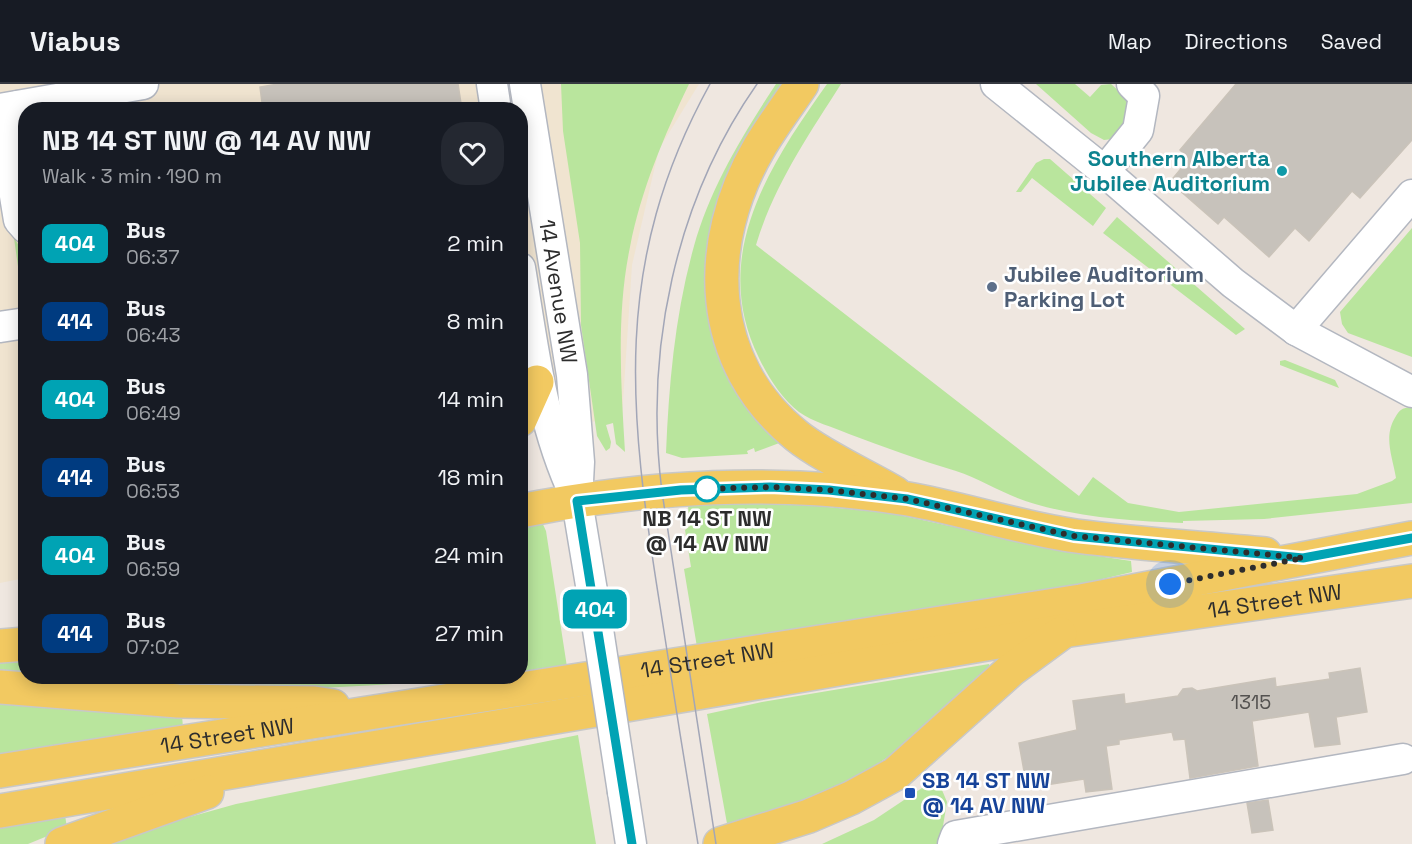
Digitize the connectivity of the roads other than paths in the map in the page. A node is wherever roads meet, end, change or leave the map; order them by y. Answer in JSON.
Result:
{"nodes":[{"id":1,"x":143,"y":84,"type":"edge"},
{"id":2,"x":492,"y":84,"type":"edge"},
{"id":3,"x":525,"y":84,"type":"edge"},
{"id":4,"x":544,"y":84,"type":"edge"},
{"id":5,"x":802,"y":84,"type":"edge"},
{"id":6,"x":996,"y":84,"type":"edge"},
{"id":7,"x":1132,"y":84,"type":"edge"},
{"id":8,"x":21,"y":102,"type":"edge"},
{"id":9,"x":495,"y":102,"type":"edge"},
{"id":10,"x":528,"y":102,"type":"edge"},
{"id":11,"x":14,"y":103,"type":"edge"},
{"id":12,"x":528,"y":103,"type":"edge"},
{"id":13,"x":18,"y":120,"type":"edge"},
{"id":14,"x":533,"y":134,"type":"junction"},
{"id":15,"x":1104,"y":172,"type":"junction"},
{"id":16,"x":1412,"y":195,"type":"edge"},
{"id":17,"x":18,"y":214,"type":"edge"},
{"id":18,"x":528,"y":322,"type":"edge"},
{"id":19,"x":18,"y":324,"type":"edge"},
{"id":20,"x":0,"y":327,"type":"edge"},
{"id":21,"x":1296,"y":330,"type":"junction"},
{"id":22,"x":537,"y":382,"type":"junction"},
{"id":23,"x":1412,"y":392,"type":"edge"},
{"id":24,"x":528,"y":402,"type":"edge"},
{"id":25,"x":907,"y":499,"type":"junction"},
{"id":26,"x":577,"y":501,"type":"junction"},
{"id":27,"x":528,"y":510,"type":"edge"},
{"id":28,"x":1412,"y":538,"type":"edge"},
{"id":29,"x":1303,"y":558,"type":"junction"},
{"id":30,"x":1412,"y":581,"type":"edge"},
{"id":31,"x":1063,"y":631,"type":"junction"},
{"id":32,"x":18,"y":645,"type":"edge"},
{"id":33,"x":0,"y":646,"type":"edge"},
{"id":34,"x":0,"y":687,"type":"edge"},
{"id":35,"x":367,"y":713,"type":"junction"},
{"id":36,"x":1403,"y":759,"type":"dead end"},
{"id":37,"x":0,"y":771,"type":"edge"},
{"id":38,"x":236,"y":772,"type":"junction"},
{"id":39,"x":0,"y":811,"type":"edge"},
{"id":40,"x":750,"y":839,"type":"edge"},
{"id":41,"x":62,"y":844,"type":"edge"},
{"id":42,"x":632,"y":844,"type":"edge"},
{"id":43,"x":720,"y":844,"type":"edge"},
{"id":44,"x":953,"y":844,"type":"edge"}],
"edges":[{"from":1,"to":8,"type":"street"},
{"from":2,"to":9,"type":"street"},
{"from":3,"to":10,"type":"street","name":"14 Avenue NW"},
{"from":4,"to":14,"type":"street"},
{"from":5,"to":25,"type":"main road"},
{"from":6,"to":15,"type":"street"},
{"from":7,"to":15,"type":"street"},
{"from":11,"to":13,"type":"street"},
{"from":11,"to":17,"type":"street"},
{"from":12,"to":14,"type":"street","name":"14 Avenue NW"},
{"from":14,"to":26,"type":"street","name":"14 Avenue NW"},
{"from":15,"to":21,"type":"street"},
{"from":16,"to":21,"type":"street"},
{"from":18,"to":22,"type":"street","name":"14 Avenue NW"},
{"from":19,"to":20,"type":"street"},
{"from":21,"to":23,"type":"street"},
{"from":22,"to":24,"type":"main road"},
{"from":22,"to":26,"type":"street","name":"14 Avenue NW"},
{"from":25,"to":26,"type":"main road"},
{"from":25,"to":29,"type":"main road"},
{"from":26,"to":27,"type":"main road"},
{"from":26,"to":42,"type":"street","name":"14 Avenue NW","bridge":true},
{"from":28,"to":29,"type":"main road","name":"14 Street NW"},
{"from":29,"to":35,"type":"main road","name":"14 Street NW"},
{"from":30,"to":31,"type":"main road","name":"14 Street NW"},
{"from":31,"to":38,"type":"main road","name":"14 Street NW"},
{"from":31,"to":40,"type":"main road"},
{"from":32,"to":33,"type":"main road"},
{"from":34,"to":35,"type":"main road"},
{"from":35,"to":37,"type":"main road","name":"14 Street NW"},
{"from":36,"to":44,"type":"street"},
{"from":38,"to":39,"type":"main road","name":"14 Street NW"},
{"from":38,"to":41,"type":"main road"},
{"from":40,"to":43,"type":"main road"}]}
